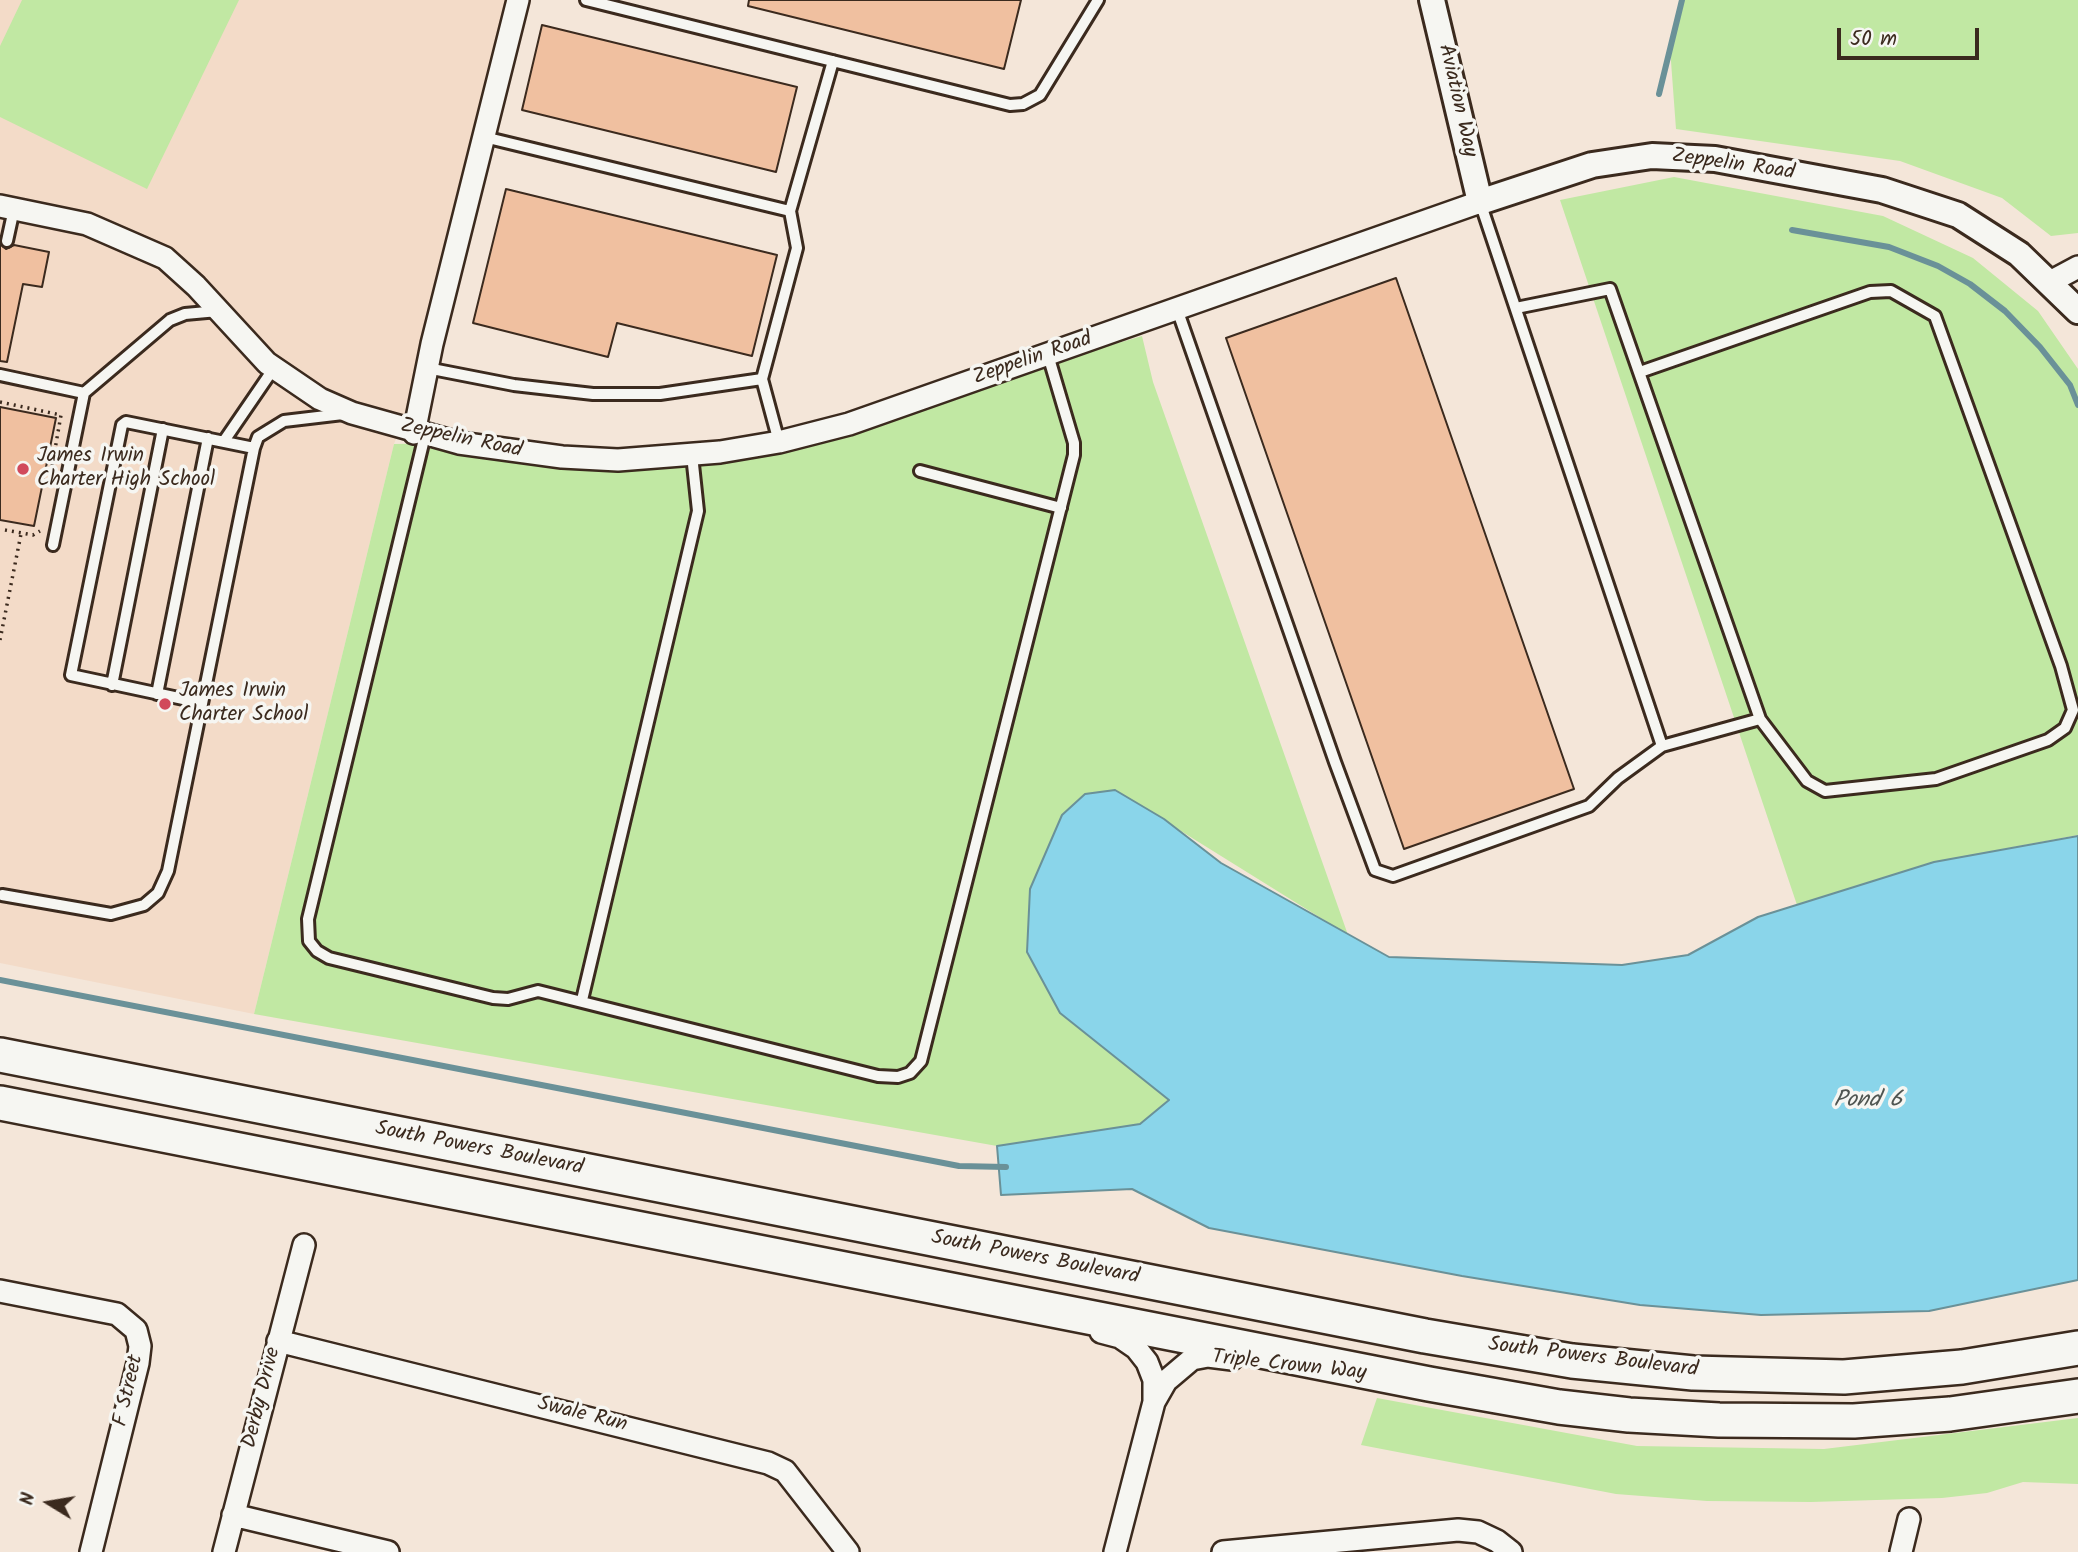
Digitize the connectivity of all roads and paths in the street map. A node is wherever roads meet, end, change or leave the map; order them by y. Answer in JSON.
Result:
{"nodes":[{"id":1,"x":518,"y":0,"type":"edge"},
{"id":2,"x":586,"y":0,"type":"edge"},
{"id":3,"x":1098,"y":0,"type":"edge"},
{"id":4,"x":1432,"y":0,"type":"edge"},
{"id":5,"x":834,"y":61,"type":"junction"},
{"id":6,"x":484,"y":137,"type":"junction"},
{"id":7,"x":1480,"y":202,"type":"junction"},
{"id":8,"x":7,"y":207,"type":"edge"},
{"id":9,"x":790,"y":212,"type":"junction"},
{"id":10,"x":7,"y":241,"type":"dead end"},
{"id":11,"x":2078,"y":267,"type":"edge"},
{"id":12,"x":2050,"y":282,"type":"junction"},
{"id":13,"x":1516,"y":308,"type":"junction"},
{"id":14,"x":1177,"y":309,"type":"junction"},
{"id":15,"x":218,"y":311,"type":"junction"},
{"id":16,"x":2078,"y":311,"type":"edge"},
{"id":17,"x":1048,"y":355,"type":"junction"},
{"id":18,"x":274,"y":368,"type":"junction"},
{"id":19,"x":427,"y":368,"type":"junction"},
{"id":20,"x":1640,"y":372,"type":"junction"},
{"id":21,"x":0,"y":375,"type":"edge"},
{"id":22,"x":762,"y":379,"type":"junction"},
{"id":23,"x":84,"y":393,"type":"junction"},
{"id":24,"x":0,"y":402,"type":"edge"},
{"id":25,"x":352,"y":413,"type":"junction"},
{"id":26,"x":163,"y":429,"type":"junction"},
{"id":27,"x":420,"y":434,"type":"junction"},
{"id":28,"x":208,"y":438,"type":"junction"},
{"id":29,"x":224,"y":441,"type":"junction"},
{"id":30,"x":779,"y":442,"type":"junction"},
{"id":31,"x":254,"y":448,"type":"junction"},
{"id":32,"x":692,"y":455,"type":"junction"},
{"id":33,"x":920,"y":471,"type":"dead end"},
{"id":34,"x":49,"y":481,"type":"dead end"},
{"id":35,"x":1061,"y":508,"type":"junction"},
{"id":36,"x":42,"y":520,"type":"dead end"},
{"id":37,"x":5,"y":530,"type":"dead end"},
{"id":38,"x":21,"y":534,"type":"junction"},
{"id":39,"x":53,"y":545,"type":"dead end"},
{"id":40,"x":0,"y":640,"type":"edge"},
{"id":41,"x":112,"y":685,"type":"junction"},
{"id":42,"x":157,"y":694,"type":"junction"},
{"id":43,"x":202,"y":703,"type":"junction"},
{"id":44,"x":1760,"y":719,"type":"junction"},
{"id":45,"x":1662,"y":746,"type":"junction"},
{"id":46,"x":2,"y":895,"type":"dead end"},
{"id":47,"x":582,"y":1000,"type":"junction"},
{"id":48,"x":0,"y":1055,"type":"edge"},
{"id":49,"x":0,"y":1103,"type":"edge"},
{"id":50,"x":304,"y":1245,"type":"dead end"},
{"id":51,"x":948,"y":1288,"type":"junction"},
{"id":52,"x":0,"y":1291,"type":"edge"},
{"id":53,"x":278,"y":1341,"type":"junction"},
{"id":54,"x":2070,"y":1349,"type":"edge"},
{"id":55,"x":1403,"y":1379,"type":"junction"},
{"id":56,"x":2078,"y":1396,"type":"edge"},
{"id":57,"x":1154,"y":1402,"type":"junction"},
{"id":58,"x":2078,"y":1405,"type":"edge"},
{"id":59,"x":1950,"y":1414,"type":"junction"},
{"id":60,"x":233,"y":1514,"type":"junction"},
{"id":61,"x":1909,"y":1519,"type":"dead end"},
{"id":62,"x":91,"y":1552,"type":"edge"},
{"id":63,"x":224,"y":1552,"type":"edge"},
{"id":64,"x":388,"y":1552,"type":"edge"},
{"id":65,"x":848,"y":1552,"type":"edge"},
{"id":66,"x":1115,"y":1552,"type":"edge"},
{"id":67,"x":1223,"y":1552,"type":"edge"},
{"id":68,"x":1511,"y":1552,"type":"edge"},
{"id":69,"x":1901,"y":1552,"type":"edge"}],
"edges":[{"from":1,"to":6,"type":"street"},
{"from":2,"to":5,"type":"lane"},
{"from":3,"to":5,"type":"lane"},
{"from":4,"to":7,"type":"street","name":"Aviation Way"},
{"from":5,"to":9,"type":"lane"},
{"from":6,"to":9,"type":"lane"},
{"from":6,"to":19,"type":"street"},
{"from":7,"to":12,"type":"street","name":"Zeppelin Road"},
{"from":7,"to":13,"type":"lane"},
{"from":7,"to":14,"type":"street","name":"Zeppelin Road"},
{"from":8,"to":10,"type":"lane"},
{"from":8,"to":15,"type":"street","name":"Zeppelin Road"},
{"from":9,"to":22,"type":"lane"},
{"from":11,"to":12,"type":"street"},
{"from":12,"to":16,"type":"street","name":"Zeppelin Road"},
{"from":13,"to":20,"type":"lane"},
{"from":13,"to":45,"type":"lane"},
{"from":14,"to":17,"type":"street","name":"Zeppelin Road"},
{"from":14,"to":45,"type":"lane"},
{"from":15,"to":18,"type":"street","name":"Zeppelin Road"},
{"from":15,"to":23,"type":"lane"},
{"from":17,"to":30,"type":"street","name":"Zeppelin Road"},
{"from":17,"to":35,"type":"lane"},
{"from":18,"to":25,"type":"street","name":"Zeppelin Road"},
{"from":18,"to":29,"type":"lane"},
{"from":19,"to":22,"type":"lane"},
{"from":19,"to":27,"type":"street"},
{"from":20,"to":44,"type":"lane"},
{"from":20,"to":44,"type":"lane"},
{"from":21,"to":23,"type":"lane"},
{"from":22,"to":30,"type":"lane"},
{"from":23,"to":39,"type":"lane"},
{"from":24,"to":34,"type":"path"},
{"from":25,"to":27,"type":"street","name":"Zeppelin Road"},
{"from":25,"to":31,"type":"lane"},
{"from":26,"to":28,"type":"lane"},
{"from":26,"to":41,"type":"lane"},
{"from":26,"to":41,"type":"lane"},
{"from":27,"to":32,"type":"street","name":"Zeppelin Road"},
{"from":27,"to":47,"type":"lane"},
{"from":28,"to":29,"type":"lane"},
{"from":28,"to":42,"type":"lane"},
{"from":29,"to":31,"type":"lane"},
{"from":30,"to":32,"type":"street","name":"Zeppelin Road"},
{"from":31,"to":43,"type":"lane"},
{"from":32,"to":47,"type":"lane"},
{"from":33,"to":35,"type":"lane"},
{"from":35,"to":47,"type":"lane"},
{"from":36,"to":38,"type":"path"},
{"from":37,"to":38,"type":"path"},
{"from":38,"to":40,"type":"path"},
{"from":41,"to":42,"type":"lane"},
{"from":42,"to":43,"type":"lane"},
{"from":43,"to":46,"type":"lane"},
{"from":44,"to":45,"type":"lane"},
{"from":48,"to":54,"type":"highway","name":"South Powers Boulevard"},
{"from":49,"to":51,"type":"highway"},
{"from":50,"to":53,"type":"street","name":"Derby Drive"},
{"from":51,"to":55,"type":"highway"},
{"from":51,"to":57,"type":"street","name":"Triple Crown Way"},
{"from":52,"to":62,"type":"street","name":"F Street"},
{"from":53,"to":60,"type":"street","name":"Derby Drive"},
{"from":53,"to":65,"type":"street","name":"Swale Run"},
{"from":55,"to":57,"type":"street","name":"Triple Crown Way"},
{"from":55,"to":59,"type":"highway"},
{"from":56,"to":59,"type":"highway"},
{"from":57,"to":66,"type":"street","name":"Triple Crown Way"},
{"from":58,"to":59,"type":"highway"},
{"from":60,"to":63,"type":"street","name":"Derby Drive"},
{"from":60,"to":64,"type":"street"},
{"from":61,"to":69,"type":"street"},
{"from":67,"to":68,"type":"street"}]}
